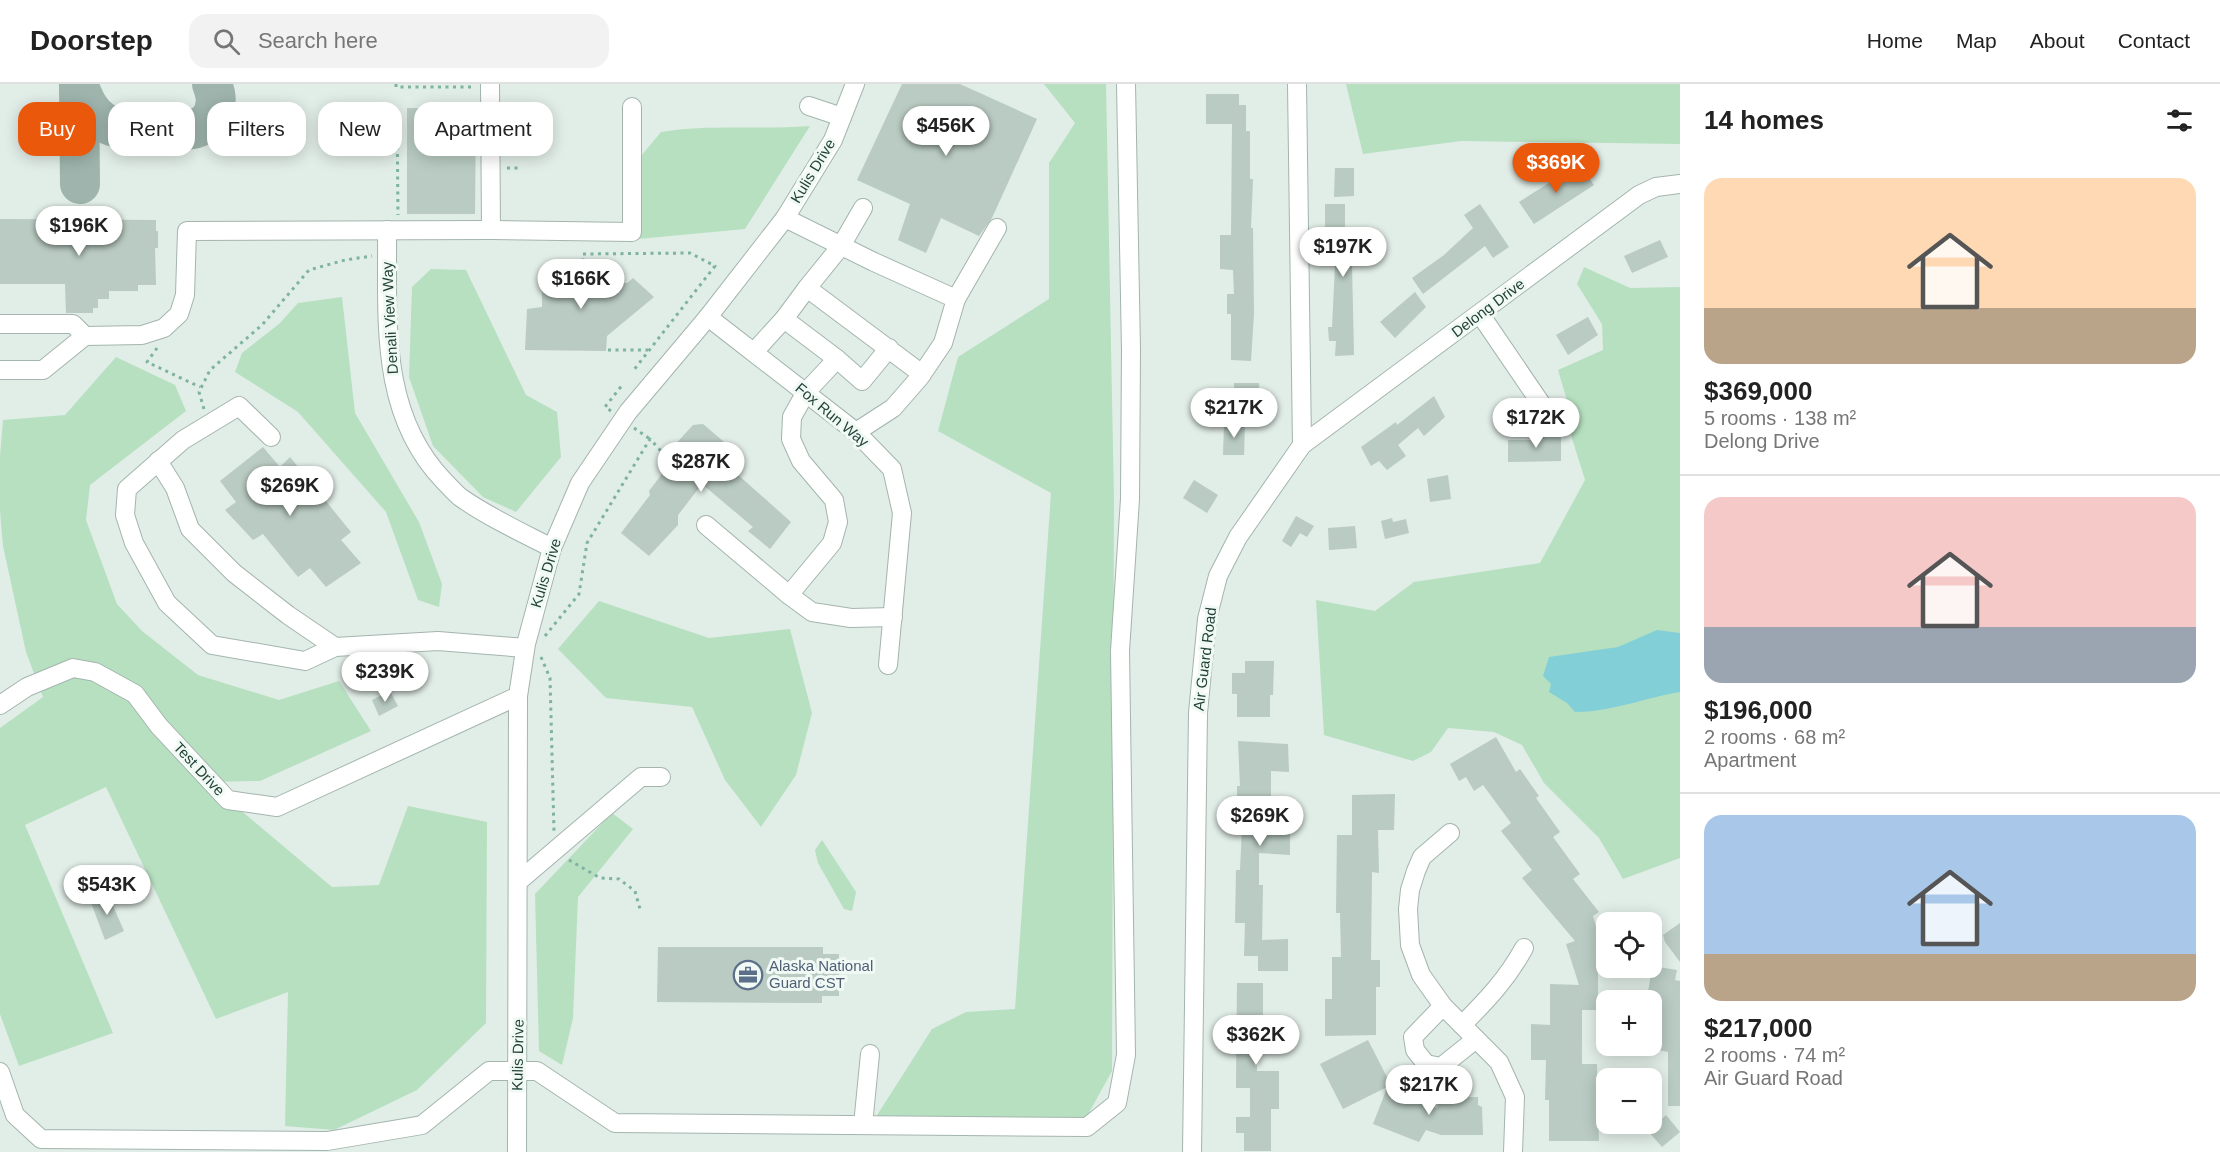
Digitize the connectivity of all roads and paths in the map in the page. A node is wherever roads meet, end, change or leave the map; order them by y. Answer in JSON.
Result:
{"nodes":[{"id":1,"x":396,"y":84,"type":"edge"},
{"id":2,"x":855,"y":84,"type":"edge"},
{"id":3,"x":1126,"y":84,"type":"edge"},
{"id":4,"x":1297,"y":84,"type":"edge"},
{"id":5,"x":486,"y":86,"type":"edge"},
{"id":6,"x":809,"y":106,"type":"dead end"},
{"id":7,"x":632,"y":107,"type":"dead end"},
{"id":8,"x":842,"y":117,"type":"junction"},
{"id":9,"x":397,"y":156,"type":"edge"},
{"id":10,"x":505,"y":168,"type":"dead end"},
{"id":11,"x":522,"y":168,"type":"dead end"},
{"id":12,"x":1680,"y":184,"type":"edge"},
{"id":13,"x":863,"y":208,"type":"dead end"},
{"id":14,"x":785,"y":218,"type":"junction"},
{"id":15,"x":393,"y":224,"type":"junction"},
{"id":16,"x":997,"y":228,"type":"dead end"},
{"id":17,"x":491,"y":230,"type":"junction"},
{"id":18,"x":841,"y":246,"type":"junction"},
{"id":19,"x":387,"y":254,"type":"junction"},
{"id":20,"x":583,"y":269,"type":"dead end"},
{"id":21,"x":807,"y":288,"type":"junction"},
{"id":22,"x":956,"y":298,"type":"junction"},
{"id":23,"x":1480,"y":314,"type":"junction"},
{"id":24,"x":708,"y":317,"type":"junction"},
{"id":25,"x":784,"y":319,"type":"junction"},
{"id":26,"x":0,"y":324,"type":"edge"},
{"id":27,"x":84,"y":336,"type":"junction"},
{"id":28,"x":159,"y":344,"type":"dead end"},
{"id":29,"x":889,"y":348,"type":"junction"},
{"id":30,"x":608,"y":350,"type":"dead end"},
{"id":31,"x":648,"y":350,"type":"junction"},
{"id":32,"x":754,"y":352,"type":"junction"},
{"id":33,"x":837,"y":359,"type":"junction"},
{"id":34,"x":0,"y":370,"type":"edge"},
{"id":35,"x":633,"y":371,"type":"dead end"},
{"id":36,"x":922,"y":374,"type":"junction"},
{"id":37,"x":623,"y":384,"type":"dead end"},
{"id":38,"x":200,"y":387,"type":"junction"},
{"id":39,"x":806,"y":392,"type":"junction"},
{"id":40,"x":1544,"y":408,"type":"dead end"},
{"id":41,"x":615,"y":414,"type":"dead end"},
{"id":42,"x":207,"y":416,"type":"dead end"},
{"id":43,"x":629,"y":425,"type":"dead end"},
{"id":44,"x":856,"y":432,"type":"junction"},
{"id":45,"x":271,"y":437,"type":"dead end"},
{"id":46,"x":650,"y":439,"type":"junction"},
{"id":47,"x":1302,"y":445,"type":"junction"},
{"id":48,"x":158,"y":461,"type":"junction"},
{"id":49,"x":671,"y":462,"type":"dead end"},
{"id":50,"x":706,"y":525,"type":"dead end"},
{"id":51,"x":552,"y":548,"type":"junction"},
{"id":52,"x":789,"y":595,"type":"junction"},
{"id":53,"x":893,"y":617,"type":"junction"},
{"id":54,"x":335,"y":647,"type":"junction"},
{"id":55,"x":532,"y":651,"type":"junction"},
{"id":56,"x":888,"y":665,"type":"dead end"},
{"id":57,"x":518,"y":696,"type":"junction"},
{"id":58,"x":0,"y":705,"type":"edge"},
{"id":59,"x":661,"y":777,"type":"dead end"},
{"id":60,"x":1450,"y":833,"type":"dead end"},
{"id":61,"x":559,"y":847,"type":"junction"},
{"id":62,"x":519,"y":881,"type":"junction"},
{"id":63,"x":640,"y":909,"type":"dead end"},
{"id":64,"x":1524,"y":948,"type":"dead end"},
{"id":65,"x":1443,"y":1006,"type":"junction"},
{"id":66,"x":1462,"y":1025,"type":"junction"},
{"id":67,"x":1476,"y":1039,"type":"junction"},
{"id":68,"x":870,"y":1054,"type":"dead end"},
{"id":69,"x":518,"y":1071,"type":"junction"},
{"id":70,"x":0,"y":1072,"type":"edge"},
{"id":71,"x":863,"y":1125,"type":"junction"},
{"id":72,"x":517,"y":1152,"type":"edge"},
{"id":73,"x":1192,"y":1152,"type":"edge"},
{"id":74,"x":1513,"y":1152,"type":"edge"}],
"edges":[{"from":1,"to":5,"type":"path"},
{"from":2,"to":8,"type":"street","name":"Kulis Drive"},
{"from":3,"to":71,"type":"street"},
{"from":4,"to":47,"type":"street"},
{"from":5,"to":17,"type":"street"},
{"from":6,"to":8,"type":"street"},
{"from":7,"to":17,"type":"street"},
{"from":8,"to":14,"type":"street","name":"Kulis Drive"},
{"from":9,"to":15,"type":"path"},
{"from":10,"to":11,"type":"path"},
{"from":12,"to":23,"type":"street","name":"Delong Drive"},
{"from":13,"to":18,"type":"street"},
{"from":14,"to":18,"type":"street"},
{"from":14,"to":24,"type":"street","name":"Kulis Drive"},
{"from":15,"to":17,"type":"street"},
{"from":15,"to":19,"type":"street","name":"Denali View Way"},
{"from":15,"to":27,"type":"street"},
{"from":16,"to":22,"type":"street"},
{"from":18,"to":21,"type":"street"},
{"from":18,"to":22,"type":"street"},
{"from":19,"to":38,"type":"path"},
{"from":19,"to":51,"type":"street","name":"Denali View Way"},
{"from":20,"to":31,"type":"path"},
{"from":21,"to":25,"type":"street"},
{"from":21,"to":29,"type":"street"},
{"from":22,"to":36,"type":"street"},
{"from":23,"to":40,"type":"street"},
{"from":23,"to":47,"type":"street","name":"Delong Drive"},
{"from":24,"to":32,"type":"street","name":"Fox Run Way"},
{"from":24,"to":51,"type":"street","name":"Kulis Drive"},
{"from":25,"to":32,"type":"street"},
{"from":25,"to":33,"type":"street"},
{"from":26,"to":27,"type":"street"},
{"from":27,"to":34,"type":"street"},
{"from":28,"to":38,"type":"path"},
{"from":29,"to":33,"type":"street"},
{"from":29,"to":36,"type":"street"},
{"from":30,"to":31,"type":"path"},
{"from":31,"to":35,"type":"path"},
{"from":32,"to":39,"type":"street","name":"Fox Run Way"},
{"from":33,"to":39,"type":"street"},
{"from":36,"to":44,"type":"street"},
{"from":37,"to":41,"type":"path"},
{"from":38,"to":42,"type":"path"},
{"from":39,"to":44,"type":"street","name":"Fox Run Way"},
{"from":39,"to":52,"type":"street"},
{"from":43,"to":46,"type":"path"},
{"from":44,"to":53,"type":"street","name":"Fox Run Way"},
{"from":45,"to":48,"type":"street"},
{"from":46,"to":49,"type":"path"},
{"from":46,"to":55,"type":"path"},
{"from":47,"to":73,"type":"street","name":"Air Guard Road"},
{"from":48,"to":54,"type":"street"},
{"from":48,"to":54,"type":"street"},
{"from":50,"to":52,"type":"street"},
{"from":51,"to":55,"type":"street","name":"Kulis Drive"},
{"from":52,"to":53,"type":"street"},
{"from":53,"to":56,"type":"street","name":"Fox Run Way"},
{"from":54,"to":55,"type":"street"},
{"from":55,"to":57,"type":"street","name":"Kulis Drive"},
{"from":55,"to":61,"type":"path"},
{"from":57,"to":58,"type":"street","name":"Test Drive"},
{"from":57,"to":62,"type":"street","name":"Kulis Drive"},
{"from":59,"to":61,"type":"street"},
{"from":60,"to":65,"type":"street"},
{"from":61,"to":62,"type":"street"},
{"from":61,"to":63,"type":"path"},
{"from":62,"to":69,"type":"street","name":"Kulis Drive"},
{"from":64,"to":66,"type":"street"},
{"from":65,"to":66,"type":"street"},
{"from":65,"to":67,"type":"street"},
{"from":66,"to":67,"type":"street"},
{"from":67,"to":74,"type":"street"},
{"from":68,"to":71,"type":"street"},
{"from":69,"to":70,"type":"street"},
{"from":69,"to":71,"type":"street"},
{"from":69,"to":72,"type":"street","name":"Kulis Drive"}]}
